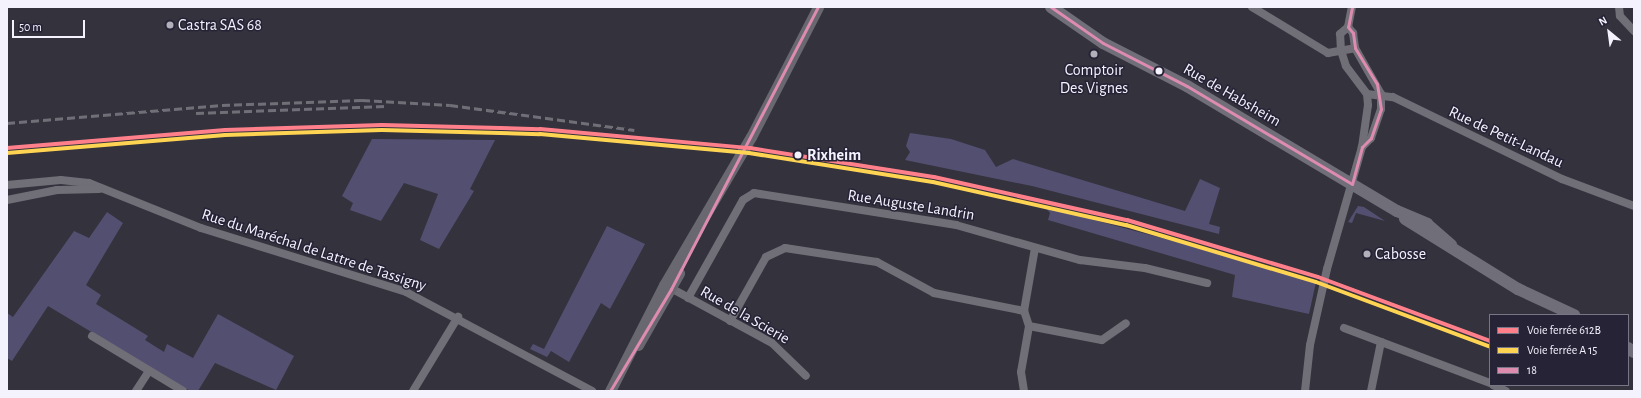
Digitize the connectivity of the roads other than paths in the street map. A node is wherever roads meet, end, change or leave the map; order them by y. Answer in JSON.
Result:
{"nodes":[{"id":1,"x":818,"y":7,"type":"edge"},
{"id":2,"x":1051,"y":7,"type":"edge"},
{"id":3,"x":1252,"y":7,"type":"edge"},
{"id":4,"x":1352,"y":7,"type":"edge"},
{"id":5,"x":1619,"y":7,"type":"edge"},
{"id":6,"x":1348,"y":27,"type":"junction"},
{"id":7,"x":1634,"y":31,"type":"edge"},
{"id":8,"x":1355,"y":48,"type":"junction"},
{"id":9,"x":1341,"y":51,"type":"junction"},
{"id":10,"x":1367,"y":94,"type":"junction"},
{"id":11,"x":1381,"y":94,"type":"junction"},
{"id":12,"x":1362,"y":147,"type":"junction"},
{"id":13,"x":1352,"y":184,"type":"junction"},
{"id":14,"x":7,"y":185,"type":"edge"},
{"id":15,"x":107,"y":190,"type":"junction"},
{"id":16,"x":7,"y":200,"type":"edge"},
{"id":17,"x":1634,"y":206,"type":"edge"},
{"id":18,"x":1035,"y":248,"type":"junction"},
{"id":19,"x":1207,"y":283,"type":"dead end"},
{"id":20,"x":668,"y":287,"type":"junction"},
{"id":21,"x":688,"y":298,"type":"junction"},
{"id":22,"x":1024,"y":311,"type":"junction"},
{"id":23,"x":1572,"y":314,"type":"edge"},
{"id":24,"x":458,"y":317,"type":"junction"},
{"id":25,"x":730,"y":321,"type":"junction"},
{"id":26,"x":1126,"y":323,"type":"dead end"},
{"id":27,"x":1030,"y":326,"type":"junction"},
{"id":28,"x":1344,"y":328,"type":"dead end"},
{"id":29,"x":92,"y":336,"type":"dead end"},
{"id":30,"x":1381,"y":342,"type":"junction"},
{"id":31,"x":149,"y":372,"type":"junction"},
{"id":32,"x":806,"y":376,"type":"dead end"},
{"id":33,"x":1489,"y":384,"type":"edge"},
{"id":34,"x":1495,"y":386,"type":"edge"},
{"id":35,"x":136,"y":391,"type":"edge"},
{"id":36,"x":183,"y":391,"type":"edge"},
{"id":37,"x":413,"y":391,"type":"edge"},
{"id":38,"x":592,"y":391,"type":"edge"},
{"id":39,"x":610,"y":391,"type":"edge"},
{"id":40,"x":1024,"y":391,"type":"edge"},
{"id":41,"x":1305,"y":391,"type":"edge"},
{"id":42,"x":1371,"y":391,"type":"edge"},
{"id":43,"x":1506,"y":391,"type":"edge"}],
"edges":[{"from":1,"to":20,"type":"main road"},
{"from":2,"to":13,"type":"main road","name":"Rue de Habsheim"},
{"from":3,"to":9,"type":"street"},
{"from":4,"to":6,"type":"street"},
{"from":5,"to":7,"type":"street"},
{"from":6,"to":8,"type":"street"},
{"from":6,"to":9,"type":"street"},
{"from":8,"to":9,"type":"street"},
{"from":8,"to":11,"type":"street"},
{"from":9,"to":10,"type":"street"},
{"from":10,"to":11,"type":"street","name":"Rue de Petit-Landau"},
{"from":10,"to":12,"type":"street"},
{"from":11,"to":12,"type":"street"},
{"from":11,"to":17,"type":"street","name":"Rue de Petit-Landau"},
{"from":12,"to":13,"type":"street"},
{"from":13,"to":23,"type":"main road","name":"Rue de Habsheim"},
{"from":13,"to":41,"type":"street"},
{"from":14,"to":15,"type":"street","name":"Rue du Maréchal de Lattre de Tassigny"},
{"from":15,"to":16,"type":"street","name":"Rue du Maréchal de Lattre de Tassigny"},
{"from":15,"to":24,"type":"street","name":"Rue du Maréchal de Lattre de Tassigny"},
{"from":18,"to":19,"type":"street","name":"Rue Auguste Landrin"},
{"from":18,"to":21,"type":"street","name":"Rue Auguste Landrin"},
{"from":18,"to":22,"type":"street"},
{"from":20,"to":21,"type":"street","name":"Rue de la Scierie"},
{"from":20,"to":39,"type":"main road"},
{"from":21,"to":25,"type":"street","name":"Rue de la Scierie"},
{"from":22,"to":25,"type":"street"},
{"from":22,"to":27,"type":"street"},
{"from":24,"to":37,"type":"street"},
{"from":24,"to":38,"type":"street","name":"Rue du Maréchal de Lattre de Tassigny"},
{"from":25,"to":32,"type":"street","name":"Rue de la Scierie"},
{"from":26,"to":27,"type":"street"},
{"from":27,"to":40,"type":"street"},
{"from":28,"to":30,"type":"street"},
{"from":29,"to":31,"type":"street"},
{"from":30,"to":33,"type":"street"},
{"from":30,"to":42,"type":"street"},
{"from":31,"to":35,"type":"street"},
{"from":31,"to":36,"type":"street"},
{"from":34,"to":43,"type":"street"}]}
